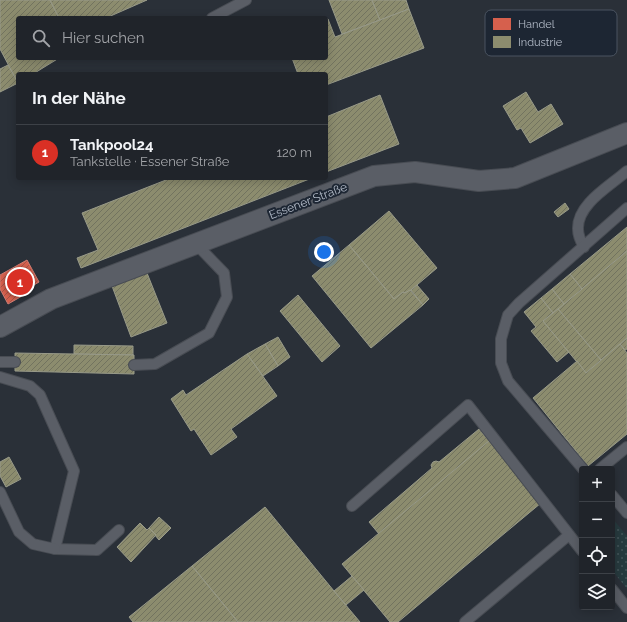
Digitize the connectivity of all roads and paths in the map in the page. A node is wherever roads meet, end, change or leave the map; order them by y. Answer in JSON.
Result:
{"nodes":[{"id":1,"x":246,"y":0,"type":"edge"},
{"id":2,"x":216,"y":16,"type":"edge"},
{"id":3,"x":627,"y":133,"type":"edge"},
{"id":4,"x":627,"y":171,"type":"edge"},
{"id":5,"x":627,"y":208,"type":"edge"},
{"id":6,"x":196,"y":244,"type":"junction"},
{"id":7,"x":584,"y":247,"type":"junction"},
{"id":8,"x":0,"y":327,"type":"edge"},
{"id":9,"x":0,"y":362,"type":"edge"},
{"id":10,"x":15,"y":362,"type":"dead end"},
{"id":11,"x":134,"y":365,"type":"dead end"},
{"id":12,"x":0,"y":377,"type":"edge"},
{"id":13,"x":627,"y":447,"type":"edge"},
{"id":14,"x":580,"y":466,"type":"edge"},
{"id":15,"x":604,"y":466,"type":"edge"},
{"id":16,"x":0,"y":492,"type":"edge"},
{"id":17,"x":615,"y":499,"type":"edge"},
{"id":18,"x":352,"y":506,"type":"dead end"},
{"id":19,"x":627,"y":513,"type":"edge"},
{"id":20,"x":119,"y":530,"type":"dead end"},
{"id":21,"x":569,"y":534,"type":"junction"},
{"id":22,"x":579,"y":547,"type":"edge"},
{"id":23,"x":55,"y":549,"type":"junction"},
{"id":24,"x":615,"y":593,"type":"edge"},
{"id":25,"x":627,"y":608,"type":"edge"},
{"id":26,"x":465,"y":622,"type":"edge"}],
"edges":[{"from":1,"to":2,"type":"lane"},
{"from":3,"to":6,"type":"street","name":"Essener Straße"},
{"from":4,"to":7,"type":"lane"},
{"from":5,"to":7,"type":"lane"},
{"from":6,"to":8,"type":"street","name":"Essener Straße"},
{"from":6,"to":11,"type":"lane"},
{"from":7,"to":14,"type":"lane"},
{"from":9,"to":10,"type":"lane"},
{"from":12,"to":23,"type":"lane"},
{"from":13,"to":15,"type":"lane"},
{"from":16,"to":23,"type":"lane"},
{"from":17,"to":19,"type":"lane"},
{"from":18,"to":21,"type":"lane"},
{"from":20,"to":23,"type":"lane"},
{"from":21,"to":22,"type":"lane"},
{"from":21,"to":26,"type":"lane"},
{"from":24,"to":25,"type":"lane"}]}
